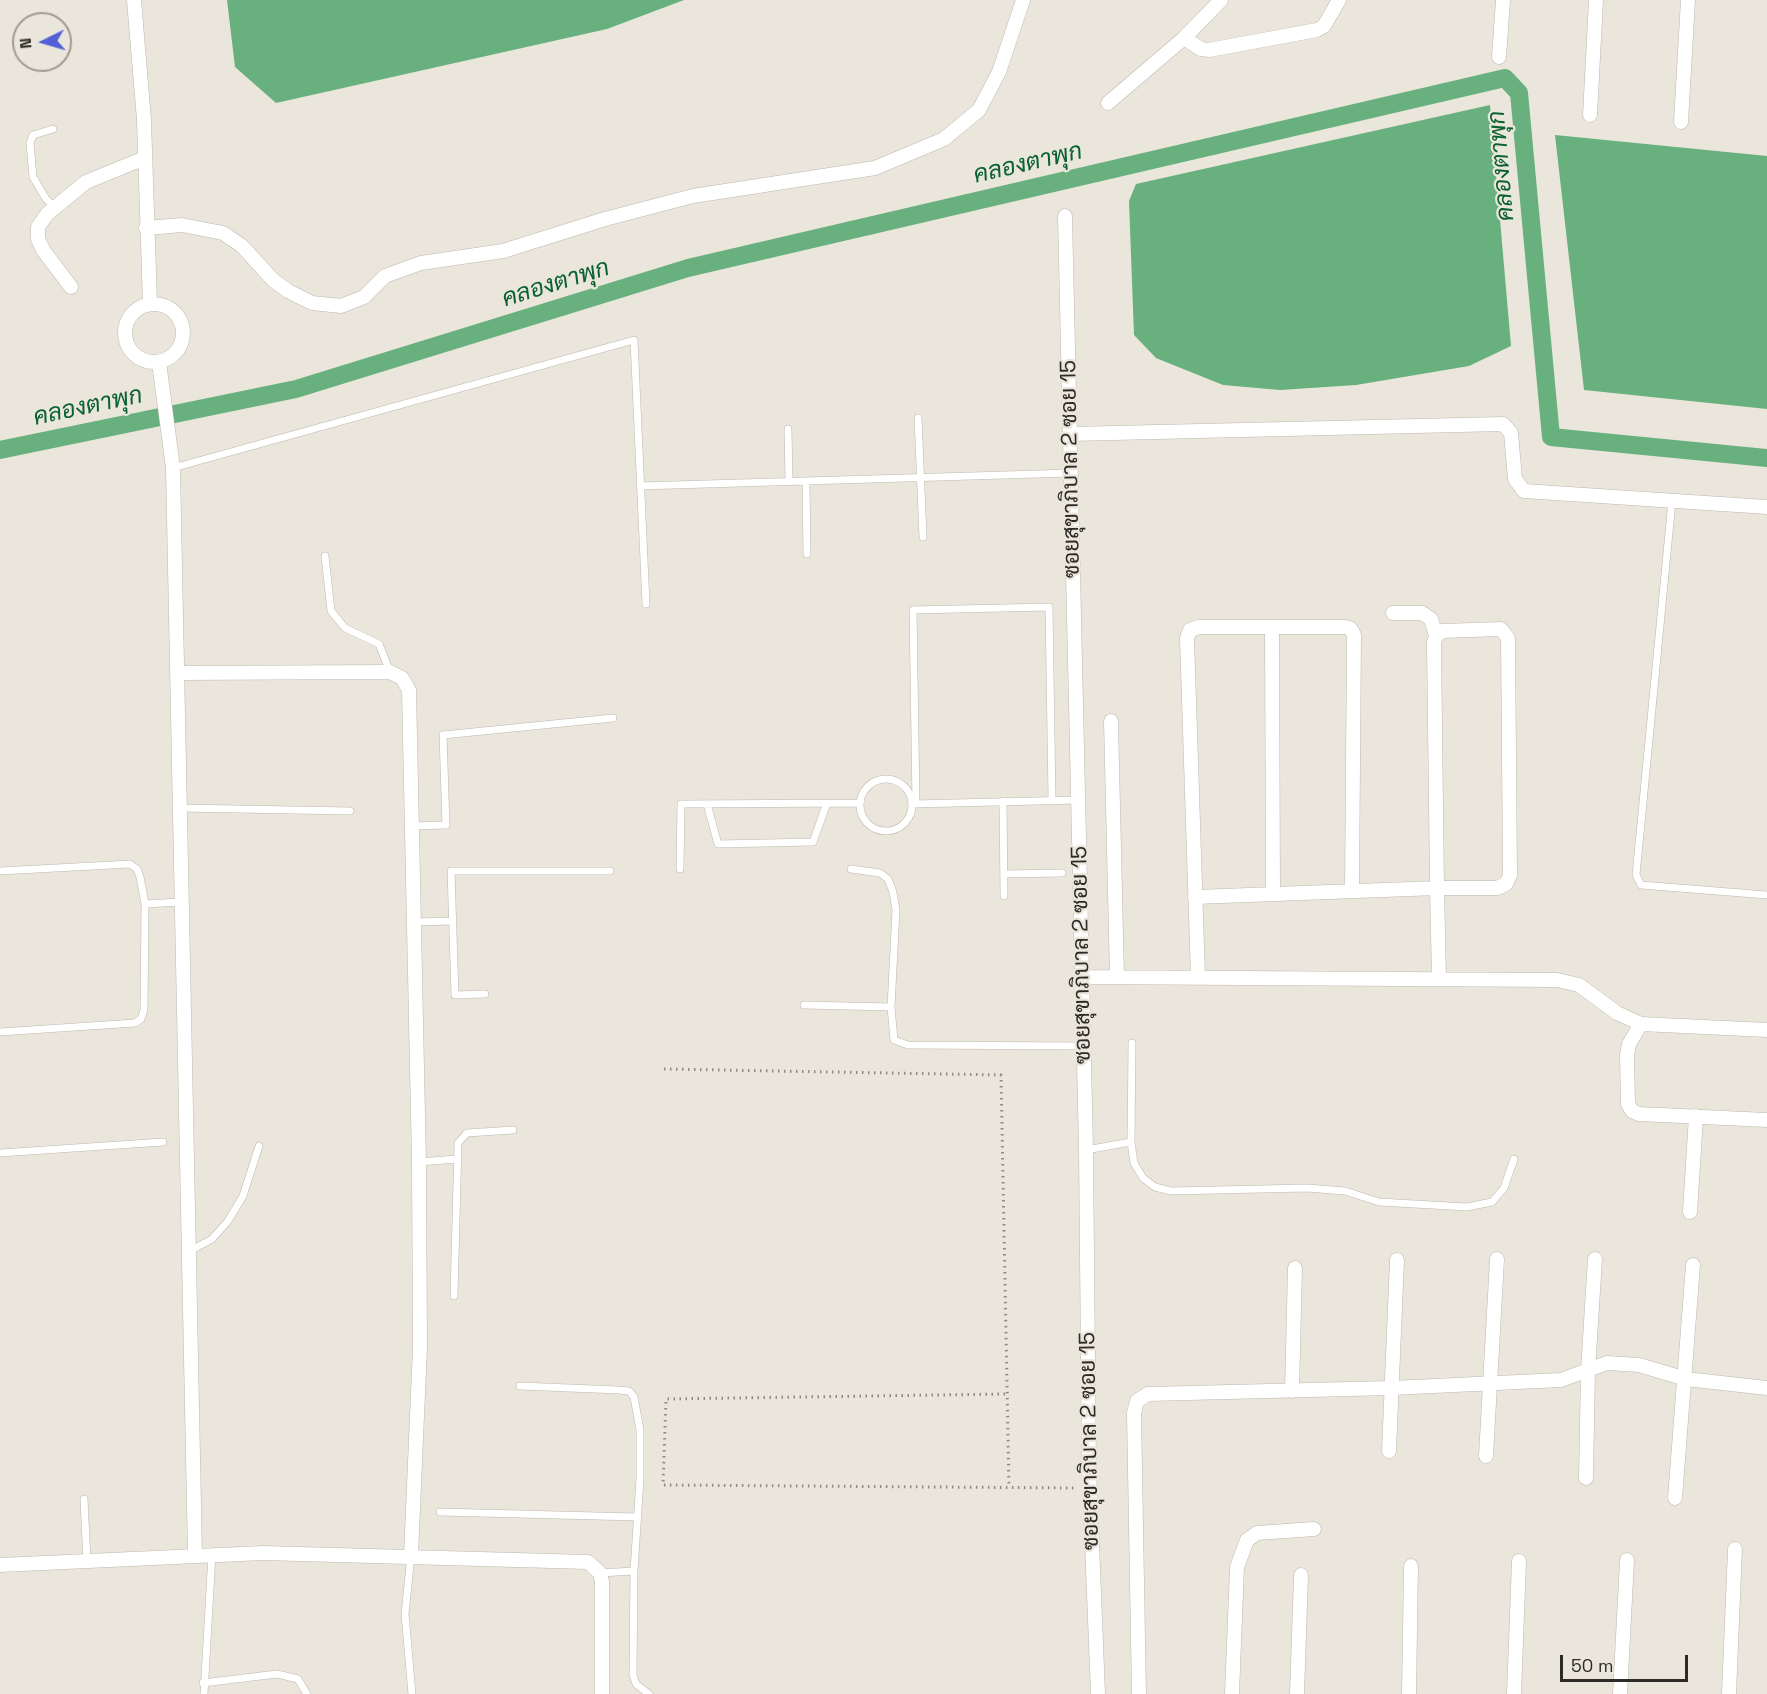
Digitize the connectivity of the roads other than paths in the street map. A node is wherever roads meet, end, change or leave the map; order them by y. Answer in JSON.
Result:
{"nodes":[{"id":1,"x":134,"y":0,"type":"edge"},
{"id":2,"x":1023,"y":0,"type":"edge"},
{"id":3,"x":1221,"y":0,"type":"edge"},
{"id":4,"x":1339,"y":0,"type":"edge"},
{"id":5,"x":1503,"y":0,"type":"edge"},
{"id":6,"x":1596,"y":0,"type":"edge"},
{"id":7,"x":1688,"y":0,"type":"edge"},
{"id":8,"x":1184,"y":38,"type":"junction"},
{"id":9,"x":1499,"y":57,"type":"dead end"},
{"id":10,"x":1108,"y":103,"type":"dead end"},
{"id":11,"x":1590,"y":115,"type":"dead end"},
{"id":12,"x":1681,"y":122,"type":"dead end"},
{"id":13,"x":53,"y":129,"type":"dead end"},
{"id":14,"x":145,"y":158,"type":"junction"},
{"id":15,"x":55,"y":207,"type":"junction"},
{"id":16,"x":1065,"y":216,"type":"dead end"},
{"id":17,"x":146,"y":228,"type":"junction"},
{"id":18,"x":71,"y":287,"type":"dead end"},
{"id":19,"x":150,"y":304,"type":"junction"},
{"id":20,"x":159,"y":362,"type":"junction"},
{"id":21,"x":918,"y":418,"type":"dead end"},
{"id":22,"x":788,"y":429,"type":"dead end"},
{"id":23,"x":1070,"y":434,"type":"junction"},
{"id":24,"x":173,"y":468,"type":"junction"},
{"id":25,"x":1071,"y":473,"type":"junction"},
{"id":26,"x":920,"y":478,"type":"junction"},
{"id":27,"x":789,"y":481,"type":"junction"},
{"id":28,"x":806,"y":481,"type":"junction"},
{"id":29,"x":640,"y":486,"type":"junction"},
{"id":30,"x":1672,"y":499,"type":"junction"},
{"id":31,"x":1767,"y":507,"type":"edge"},
{"id":32,"x":923,"y":537,"type":"dead end"},
{"id":33,"x":807,"y":554,"type":"dead end"},
{"id":34,"x":325,"y":556,"type":"dead end"},
{"id":35,"x":646,"y":604,"type":"dead end"},
{"id":36,"x":1393,"y":613,"type":"dead end"},
{"id":37,"x":1272,"y":627,"type":"junction"},
{"id":38,"x":1436,"y":636,"type":"junction"},
{"id":39,"x":390,"y":672,"type":"junction"},
{"id":40,"x":178,"y":673,"type":"junction"},
{"id":41,"x":613,"y":718,"type":"dead end"},
{"id":42,"x":1111,"y":721,"type":"dead end"},
{"id":43,"x":1052,"y":800,"type":"junction"},
{"id":44,"x":1078,"y":800,"type":"junction"},
{"id":45,"x":1003,"y":801,"type":"junction"},
{"id":46,"x":827,"y":803,"type":"junction"},
{"id":47,"x":860,"y":803,"type":"junction"},
{"id":48,"x":914,"y":803,"type":"junction"},
{"id":49,"x":706,"y":804,"type":"junction"},
{"id":50,"x":180,"y":808,"type":"junction"},
{"id":51,"x":350,"y":811,"type":"dead end"},
{"id":52,"x":412,"y":826,"type":"junction"},
{"id":53,"x":680,"y":869,"type":"dead end"},
{"id":54,"x":851,"y":869,"type":"dead end"},
{"id":55,"x":0,"y":871,"type":"edge"},
{"id":56,"x":610,"y":871,"type":"dead end"},
{"id":57,"x":1062,"y":873,"type":"dead end"},
{"id":58,"x":1004,"y":874,"type":"junction"},
{"id":59,"x":1437,"y":888,"type":"junction"},
{"id":60,"x":1352,"y":891,"type":"junction"},
{"id":61,"x":1273,"y":894,"type":"junction"},
{"id":62,"x":1767,"y":895,"type":"edge"},
{"id":63,"x":1004,"y":896,"type":"dead end"},
{"id":64,"x":1195,"y":897,"type":"junction"},
{"id":65,"x":180,"y":902,"type":"junction"},
{"id":66,"x":145,"y":904,"type":"junction"},
{"id":67,"x":452,"y":921,"type":"junction"},
{"id":68,"x":414,"y":922,"type":"junction"},
{"id":69,"x":1082,"y":977,"type":"junction"},
{"id":70,"x":1117,"y":977,"type":"junction"},
{"id":71,"x":1198,"y":978,"type":"junction"},
{"id":72,"x":1439,"y":979,"type":"junction"},
{"id":73,"x":486,"y":994,"type":"dead end"},
{"id":74,"x":804,"y":1005,"type":"dead end"},
{"id":75,"x":891,"y":1007,"type":"junction"},
{"id":76,"x":1641,"y":1024,"type":"junction"},
{"id":77,"x":1767,"y":1030,"type":"edge"},
{"id":78,"x":0,"y":1032,"type":"edge"},
{"id":79,"x":1132,"y":1043,"type":"dead end"},
{"id":80,"x":1084,"y":1046,"type":"junction"},
{"id":81,"x":1696,"y":1116,"type":"junction"},
{"id":82,"x":1767,"y":1120,"type":"edge"},
{"id":83,"x":513,"y":1130,"type":"dead end"},
{"id":84,"x":163,"y":1142,"type":"dead end"},
{"id":85,"x":1131,"y":1142,"type":"junction"},
{"id":86,"x":259,"y":1146,"type":"dead end"},
{"id":87,"x":1086,"y":1150,"type":"junction"},
{"id":88,"x":0,"y":1153,"type":"edge"},
{"id":89,"x":457,"y":1159,"type":"junction"},
{"id":90,"x":1514,"y":1159,"type":"dead end"},
{"id":91,"x":419,"y":1162,"type":"junction"},
{"id":92,"x":1690,"y":1212,"type":"dead end"},
{"id":93,"x":188,"y":1252,"type":"junction"},
{"id":94,"x":1497,"y":1259,"type":"dead end"},
{"id":95,"x":1595,"y":1259,"type":"dead end"},
{"id":96,"x":1397,"y":1260,"type":"dead end"},
{"id":97,"x":1693,"y":1265,"type":"dead end"},
{"id":98,"x":1295,"y":1268,"type":"dead end"},
{"id":99,"x":454,"y":1296,"type":"dead end"},
{"id":100,"x":1588,"y":1370,"type":"junction"},
{"id":101,"x":1686,"y":1378,"type":"junction"},
{"id":102,"x":1491,"y":1383,"type":"junction"},
{"id":103,"x":520,"y":1386,"type":"dead end"},
{"id":104,"x":1391,"y":1388,"type":"junction"},
{"id":105,"x":1767,"y":1388,"type":"edge"},
{"id":106,"x":1292,"y":1391,"type":"junction"},
{"id":107,"x":1389,"y":1451,"type":"dead end"},
{"id":108,"x":1486,"y":1456,"type":"dead end"},
{"id":109,"x":1586,"y":1478,"type":"dead end"},
{"id":110,"x":1675,"y":1498,"type":"dead end"},
{"id":111,"x":84,"y":1499,"type":"dead end"},
{"id":112,"x":440,"y":1512,"type":"dead end"},
{"id":113,"x":637,"y":1517,"type":"junction"},
{"id":114,"x":1314,"y":1529,"type":"dead end"},
{"id":115,"x":1735,"y":1549,"type":"dead end"},
{"id":116,"x":212,"y":1554,"type":"junction"},
{"id":117,"x":195,"y":1555,"type":"junction"},
{"id":118,"x":411,"y":1555,"type":"junction"},
{"id":119,"x":1627,"y":1560,"type":"dead end"},
{"id":120,"x":87,"y":1561,"type":"junction"},
{"id":121,"x":1519,"y":1561,"type":"dead end"},
{"id":122,"x":0,"y":1565,"type":"edge"},
{"id":123,"x":1411,"y":1566,"type":"dead end"},
{"id":124,"x":634,"y":1571,"type":"junction"},
{"id":125,"x":600,"y":1573,"type":"junction"},
{"id":126,"x":1301,"y":1575,"type":"dead end"},
{"id":127,"x":203,"y":1683,"type":"junction"},
{"id":128,"x":204,"y":1694,"type":"edge"},
{"id":129,"x":307,"y":1694,"type":"edge"},
{"id":130,"x":412,"y":1694,"type":"edge"},
{"id":131,"x":602,"y":1694,"type":"edge"},
{"id":132,"x":649,"y":1694,"type":"edge"},
{"id":133,"x":1098,"y":1694,"type":"edge"},
{"id":134,"x":1140,"y":1694,"type":"edge"},
{"id":135,"x":1232,"y":1694,"type":"edge"},
{"id":136,"x":1297,"y":1694,"type":"edge"},
{"id":137,"x":1409,"y":1694,"type":"edge"},
{"id":138,"x":1514,"y":1694,"type":"edge"},
{"id":139,"x":1620,"y":1694,"type":"edge"},
{"id":140,"x":1729,"y":1694,"type":"edge"}],
"edges":[{"from":1,"to":14,"type":"street"},
{"from":2,"to":17,"type":"street"},
{"from":3,"to":8,"type":"street"},
{"from":4,"to":8,"type":"street"},
{"from":5,"to":9,"type":"street"},
{"from":6,"to":11,"type":"street"},
{"from":7,"to":12,"type":"street"},
{"from":8,"to":10,"type":"street"},
{"from":13,"to":15,"type":"lane"},
{"from":14,"to":15,"type":"street"},
{"from":14,"to":17,"type":"street"},
{"from":15,"to":18,"type":"street"},
{"from":16,"to":23,"type":"street","name":"ซอยสุขาภิบาล 2 ซอย 15"},
{"from":17,"to":19,"type":"street"},
{"from":19,"to":20,"type":"street"},
{"from":19,"to":20,"type":"street"},
{"from":20,"to":24,"type":"street"},
{"from":21,"to":26,"type":"lane"},
{"from":22,"to":27,"type":"lane"},
{"from":23,"to":25,"type":"street","name":"ซอยสุขาภิบาล 2 ซอย 15"},
{"from":23,"to":30,"type":"street"},
{"from":24,"to":29,"type":"lane"},
{"from":24,"to":40,"type":"street"},
{"from":25,"to":26,"type":"lane"},
{"from":25,"to":44,"type":"street","name":"ซอยสุขาภิบาล 2 ซอย 15"},
{"from":26,"to":28,"type":"lane"},
{"from":26,"to":32,"type":"lane"},
{"from":27,"to":28,"type":"lane"},
{"from":27,"to":29,"type":"lane"},
{"from":28,"to":33,"type":"lane"},
{"from":29,"to":35,"type":"lane"},
{"from":30,"to":31,"type":"street"},
{"from":30,"to":62,"type":"lane"},
{"from":34,"to":39,"type":"lane"},
{"from":36,"to":38,"type":"street"},
{"from":37,"to":60,"type":"street"},
{"from":37,"to":61,"type":"street"},
{"from":37,"to":64,"type":"street"},
{"from":38,"to":59,"type":"street"},
{"from":38,"to":59,"type":"street"},
{"from":39,"to":40,"type":"street"},
{"from":39,"to":52,"type":"street"},
{"from":40,"to":50,"type":"street"},
{"from":41,"to":52,"type":"lane"},
{"from":42,"to":70,"type":"street"},
{"from":43,"to":44,"type":"lane"},
{"from":43,"to":45,"type":"lane"},
{"from":43,"to":48,"type":"lane"},
{"from":44,"to":69,"type":"street","name":"ซอยสุขาภิบาล 2 ซอย 15"},
{"from":45,"to":48,"type":"lane"},
{"from":45,"to":58,"type":"lane"},
{"from":46,"to":47,"type":"lane"},
{"from":46,"to":49,"type":"lane"},
{"from":46,"to":49,"type":"lane"},
{"from":47,"to":48,"type":"lane"},
{"from":47,"to":48,"type":"lane"},
{"from":49,"to":53,"type":"lane"},
{"from":50,"to":51,"type":"lane"},
{"from":50,"to":65,"type":"street"},
{"from":52,"to":68,"type":"street"},
{"from":54,"to":75,"type":"lane"},
{"from":55,"to":66,"type":"lane"},
{"from":56,"to":67,"type":"lane"},
{"from":57,"to":58,"type":"lane"},
{"from":58,"to":63,"type":"lane"},
{"from":59,"to":60,"type":"street"},
{"from":59,"to":72,"type":"street"},
{"from":60,"to":61,"type":"street"},
{"from":61,"to":64,"type":"street"},
{"from":64,"to":71,"type":"street"},
{"from":65,"to":66,"type":"lane"},
{"from":65,"to":93,"type":"street"},
{"from":66,"to":78,"type":"lane"},
{"from":67,"to":68,"type":"lane"},
{"from":67,"to":73,"type":"lane"},
{"from":68,"to":91,"type":"street"},
{"from":69,"to":70,"type":"street"},
{"from":69,"to":80,"type":"street","name":"ซอยสุขาภิบาล 2 ซอย 15"},
{"from":70,"to":71,"type":"street"},
{"from":71,"to":72,"type":"street"},
{"from":72,"to":76,"type":"street"},
{"from":74,"to":75,"type":"lane"},
{"from":75,"to":80,"type":"lane"},
{"from":76,"to":77,"type":"street"},
{"from":76,"to":81,"type":"street"},
{"from":79,"to":85,"type":"lane"},
{"from":80,"to":87,"type":"street","name":"ซอยสุขาภิบาล 2 ซอย 15"},
{"from":81,"to":82,"type":"street"},
{"from":81,"to":92,"type":"street"},
{"from":83,"to":89,"type":"lane"},
{"from":84,"to":88,"type":"lane"},
{"from":85,"to":87,"type":"lane"},
{"from":85,"to":90,"type":"lane"},
{"from":86,"to":93,"type":"lane"},
{"from":87,"to":133,"type":"street","name":"ซอยสุขาภิบาล 2 ซอย 15"},
{"from":89,"to":91,"type":"lane"},
{"from":89,"to":99,"type":"lane"},
{"from":91,"to":118,"type":"street"},
{"from":93,"to":117,"type":"street"},
{"from":94,"to":102,"type":"street"},
{"from":95,"to":100,"type":"street"},
{"from":96,"to":104,"type":"street"},
{"from":97,"to":101,"type":"street"},
{"from":98,"to":106,"type":"street"},
{"from":100,"to":101,"type":"street"},
{"from":100,"to":102,"type":"street"},
{"from":100,"to":109,"type":"street"},
{"from":101,"to":105,"type":"street"},
{"from":101,"to":110,"type":"street"},
{"from":102,"to":104,"type":"street"},
{"from":102,"to":108,"type":"street"},
{"from":103,"to":113,"type":"lane"},
{"from":104,"to":106,"type":"street"},
{"from":104,"to":107,"type":"street"},
{"from":106,"to":134,"type":"street"},
{"from":111,"to":120,"type":"lane"},
{"from":112,"to":113,"type":"lane"},
{"from":113,"to":124,"type":"lane"},
{"from":114,"to":135,"type":"street"},
{"from":115,"to":140,"type":"street"},
{"from":116,"to":117,"type":"street"},
{"from":116,"to":118,"type":"street"},
{"from":116,"to":127,"type":"lane"},
{"from":117,"to":120,"type":"street"},
{"from":118,"to":125,"type":"street"},
{"from":118,"to":130,"type":"lane"},
{"from":119,"to":139,"type":"street"},
{"from":120,"to":122,"type":"street"},
{"from":121,"to":138,"type":"street"},
{"from":123,"to":137,"type":"street"},
{"from":124,"to":125,"type":"lane"},
{"from":124,"to":132,"type":"lane"},
{"from":125,"to":131,"type":"street"},
{"from":126,"to":136,"type":"street"},
{"from":127,"to":128,"type":"lane"},
{"from":127,"to":129,"type":"lane"}]}
